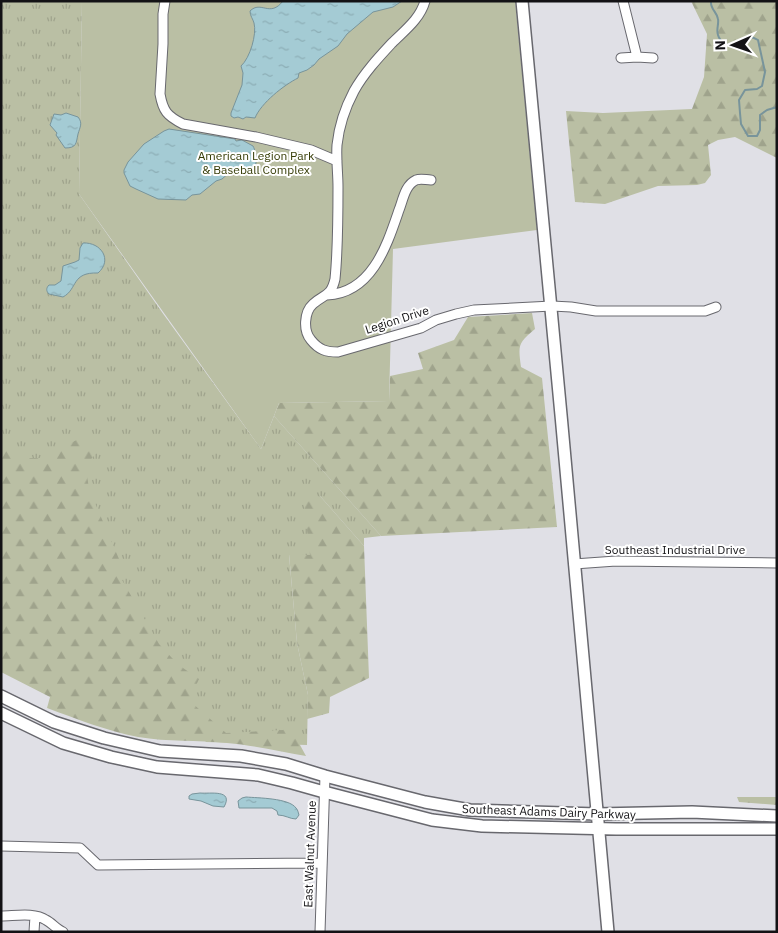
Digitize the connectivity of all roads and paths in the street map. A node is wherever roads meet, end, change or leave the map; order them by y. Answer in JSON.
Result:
{"nodes":[{"id":1,"x":165,"y":1,"type":"edge"},
{"id":2,"x":425,"y":1,"type":"edge"},
{"id":3,"x":522,"y":1,"type":"edge"},
{"id":4,"x":623,"y":1,"type":"edge"},
{"id":5,"x":637,"y":57,"type":"junction"},
{"id":6,"x":621,"y":58,"type":"dead end"},
{"id":7,"x":652,"y":58,"type":"dead end"},
{"id":8,"x":337,"y":161,"type":"junction"},
{"id":9,"x":431,"y":180,"type":"dead end"},
{"id":10,"x":328,"y":295,"type":"junction"},
{"id":11,"x":552,"y":306,"type":"junction"},
{"id":12,"x":716,"y":307,"type":"dead end"},
{"id":13,"x":777,"y":562,"type":"edge"},
{"id":14,"x":574,"y":564,"type":"junction"},
{"id":15,"x":1,"y":696,"type":"edge"},
{"id":16,"x":1,"y":713,"type":"edge"},
{"id":17,"x":325,"y":776,"type":"junction"},
{"id":18,"x":324,"y":792,"type":"junction"},
{"id":19,"x":597,"y":814,"type":"junction"},
{"id":20,"x":777,"y":816,"type":"edge"},
{"id":21,"x":598,"y":828,"type":"junction"},
{"id":22,"x":777,"y":829,"type":"edge"},
{"id":23,"x":1,"y":846,"type":"edge"},
{"id":24,"x":321,"y":863,"type":"junction"},
{"id":25,"x":1,"y":916,"type":"edge"},
{"id":26,"x":34,"y":916,"type":"junction"},
{"id":27,"x":34,"y":932,"type":"edge"},
{"id":28,"x":62,"y":932,"type":"edge"},
{"id":29,"x":312,"y":932,"type":"edge"},
{"id":30,"x":320,"y":932,"type":"edge"},
{"id":31,"x":608,"y":932,"type":"edge"}],
"edges":[{"from":1,"to":8,"type":"street"},
{"from":2,"to":8,"type":"street"},
{"from":3,"to":11,"type":"main road"},
{"from":4,"to":5,"type":"street"},
{"from":5,"to":6,"type":"street"},
{"from":5,"to":7,"type":"street"},
{"from":8,"to":10,"type":"street"},
{"from":9,"to":10,"type":"street"},
{"from":10,"to":11,"type":"street","name":"Legion Drive"},
{"from":11,"to":12,"type":"street","name":"Legion Drive"},
{"from":11,"to":14,"type":"main road"},
{"from":13,"to":14,"type":"street","name":"Southeast Industrial Drive"},
{"from":14,"to":19,"type":"main road"},
{"from":15,"to":17,"type":"main road","name":"Southeast Adams Dairy Parkway"},
{"from":16,"to":18,"type":"main road","name":"Southeast Adams Dairy Parkway"},
{"from":17,"to":18,"type":"street","name":"East Walnut Avenue"},
{"from":17,"to":19,"type":"main road","name":"Southeast Adams Dairy Parkway"},
{"from":18,"to":21,"type":"main road","name":"Southeast Adams Dairy Parkway"},
{"from":18,"to":24,"type":"street","name":"East Walnut Avenue"},
{"from":19,"to":20,"type":"main road","name":"Southeast Adams Dairy Parkway"},
{"from":19,"to":21,"type":"main road"},
{"from":21,"to":22,"type":"main road","name":"Southeast Adams Dairy Parkway"},
{"from":21,"to":31,"type":"main road"},
{"from":23,"to":24,"type":"street"},
{"from":24,"to":30,"type":"street","name":"East Walnut Avenue"},
{"from":25,"to":26,"type":"street"},
{"from":26,"to":27,"type":"street"},
{"from":26,"to":28,"type":"street"},
{"from":29,"to":30,"type":"street"}]}
